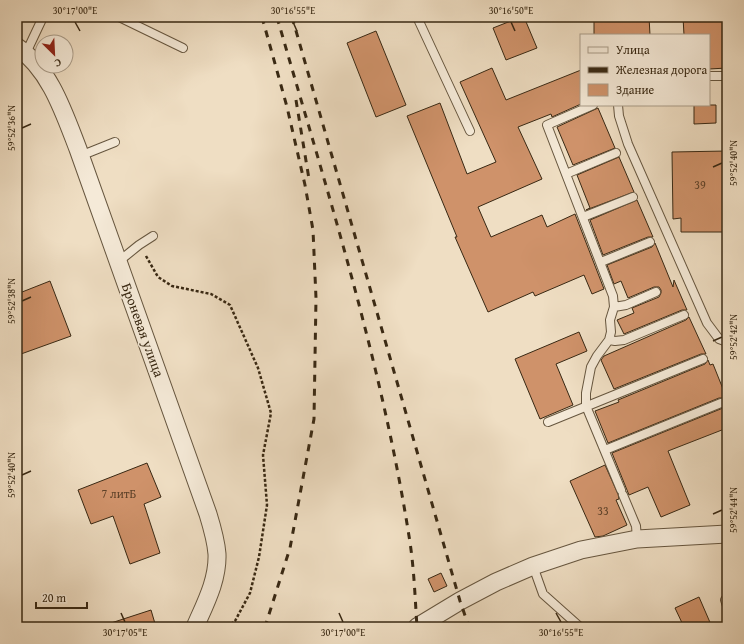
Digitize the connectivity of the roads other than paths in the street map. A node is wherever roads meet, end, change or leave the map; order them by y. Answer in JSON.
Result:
{"nodes":[{"id":1,"x":43,"y":17,"type":"edge"},
{"id":2,"x":119,"y":17,"type":"edge"},
{"id":3,"x":416,"y":17,"type":"edge"},
{"id":4,"x":183,"y":48,"type":"dead end"},
{"id":5,"x":21,"y":50,"type":"edge"},
{"id":6,"x":710,"y":76,"type":"edge"},
{"id":7,"x":727,"y":76,"type":"edge"},
{"id":8,"x":591,"y":106,"type":"edge"},
{"id":9,"x":618,"y":106,"type":"edge"},
{"id":10,"x":470,"y":131,"type":"dead end"},
{"id":11,"x":115,"y":142,"type":"dead end"},
{"id":12,"x":616,"y":153,"type":"dead end"},
{"id":13,"x":80,"y":156,"type":"junction"},
{"id":14,"x":566,"y":174,"type":"junction"},
{"id":15,"x":633,"y":197,"type":"dead end"},
{"id":16,"x":583,"y":218,"type":"junction"},
{"id":17,"x":153,"y":236,"type":"dead end"},
{"id":18,"x":650,"y":242,"type":"dead end"},
{"id":19,"x":118,"y":262,"type":"junction"},
{"id":20,"x":601,"y":262,"type":"junction"},
{"id":21,"x":656,"y":292,"type":"dead end"},
{"id":22,"x":614,"y":307,"type":"junction"},
{"id":23,"x":684,"y":315,"type":"dead end"},
{"id":24,"x":609,"y":340,"type":"junction"},
{"id":25,"x":727,"y":342,"type":"edge"},
{"id":26,"x":703,"y":359,"type":"dead end"},
{"id":27,"x":721,"y":403,"type":"dead end"},
{"id":28,"x":586,"y":406,"type":"junction"},
{"id":29,"x":548,"y":422,"type":"dead end"},
{"id":30,"x":605,"y":450,"type":"junction"},
{"id":31,"x":727,"y":534,"type":"edge"},
{"id":32,"x":637,"y":539,"type":"junction"},
{"id":33,"x":533,"y":566,"type":"junction"},
{"id":34,"x":727,"y":597,"type":"edge"},
{"id":35,"x":727,"y":606,"type":"edge"},
{"id":36,"x":434,"y":623,"type":"edge"},
{"id":37,"x":195,"y":627,"type":"edge"},
{"id":38,"x":417,"y":627,"type":"edge"},
{"id":39,"x":580,"y":627,"type":"edge"}],
"edges":[{"from":1,"to":5,"type":"lane"},
{"from":2,"to":4,"type":"lane"},
{"from":3,"to":10,"type":"lane"},
{"from":5,"to":13,"type":"street","name":"Броневая улица"},
{"from":6,"to":7,"type":"lane"},
{"from":8,"to":14,"type":"lane"},
{"from":9,"to":25,"type":"lane"},
{"from":11,"to":13,"type":"lane"},
{"from":12,"to":14,"type":"lane"},
{"from":13,"to":19,"type":"street","name":"Броневая улица"},
{"from":14,"to":16,"type":"lane"},
{"from":15,"to":16,"type":"lane"},
{"from":16,"to":20,"type":"lane"},
{"from":17,"to":19,"type":"lane"},
{"from":18,"to":20,"type":"lane"},
{"from":19,"to":37,"type":"street","name":"Броневая улица"},
{"from":20,"to":22,"type":"lane"},
{"from":21,"to":22,"type":"lane"},
{"from":22,"to":24,"type":"lane"},
{"from":23,"to":24,"type":"lane"},
{"from":24,"to":28,"type":"lane"},
{"from":26,"to":28,"type":"lane"},
{"from":27,"to":30,"type":"lane"},
{"from":28,"to":29,"type":"lane"},
{"from":28,"to":30,"type":"lane"},
{"from":30,"to":32,"type":"lane"},
{"from":31,"to":32,"type":"street"},
{"from":32,"to":33,"type":"street"},
{"from":33,"to":36,"type":"street"},
{"from":33,"to":39,"type":"lane"},
{"from":34,"to":35,"type":"lane"},
{"from":36,"to":38,"type":"street"}]}
